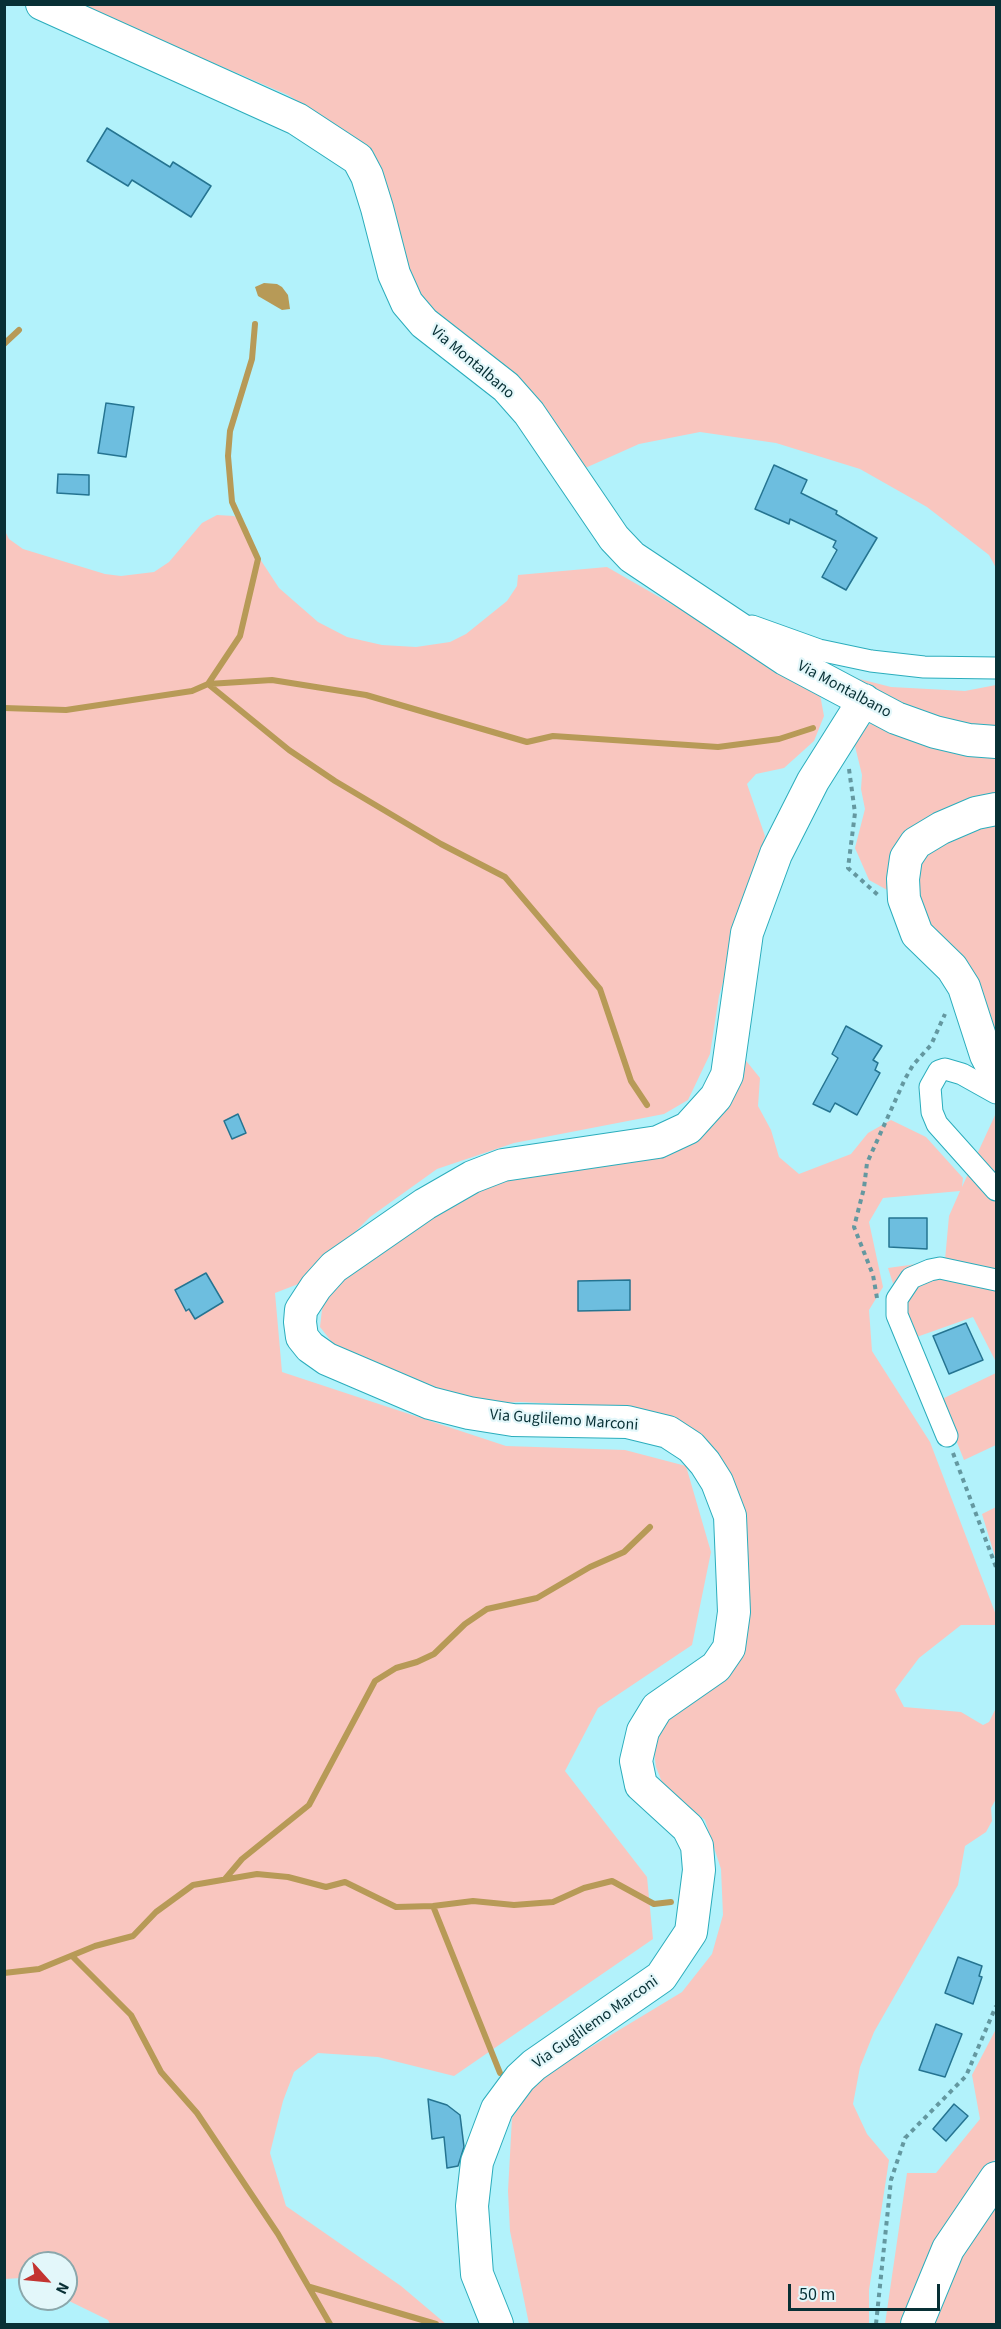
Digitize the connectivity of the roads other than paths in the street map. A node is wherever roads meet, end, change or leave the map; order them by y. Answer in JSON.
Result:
{"nodes":[{"id":1,"x":42,"y":4,"type":"edge"},
{"id":2,"x":720,"y":615,"type":"junction"},
{"id":3,"x":996,"y":668,"type":"edge"},
{"id":4,"x":864,"y":700,"type":"junction"},
{"id":5,"x":996,"y":742,"type":"edge"},
{"id":6,"x":996,"y":809,"type":"edge"},
{"id":7,"x":996,"y":1074,"type":"edge"},
{"id":8,"x":996,"y":1093,"type":"edge"},
{"id":9,"x":996,"y":1190,"type":"edge"},
{"id":10,"x":996,"y":1280,"type":"edge"},
{"id":11,"x":947,"y":1436,"type":"road end"},
{"id":12,"x":996,"y":2178,"type":"edge"},
{"id":13,"x":497,"y":2325,"type":"edge"},
{"id":14,"x":917,"y":2325,"type":"edge"}],
"edges":[{"from":1,"to":2,"type":"street","name":"Via Montalbano"},
{"from":2,"to":3,"type":"street"},
{"from":2,"to":4,"type":"street","name":"Via Montalbano"},
{"from":4,"to":5,"type":"street","name":"Via Montalbano"},
{"from":4,"to":13,"type":"street","name":"Via Guglilemo Marconi"},
{"from":6,"to":7,"type":"street"},
{"from":8,"to":9,"type":"street"},
{"from":10,"to":11,"type":"street"},
{"from":12,"to":14,"type":"street"}]}
